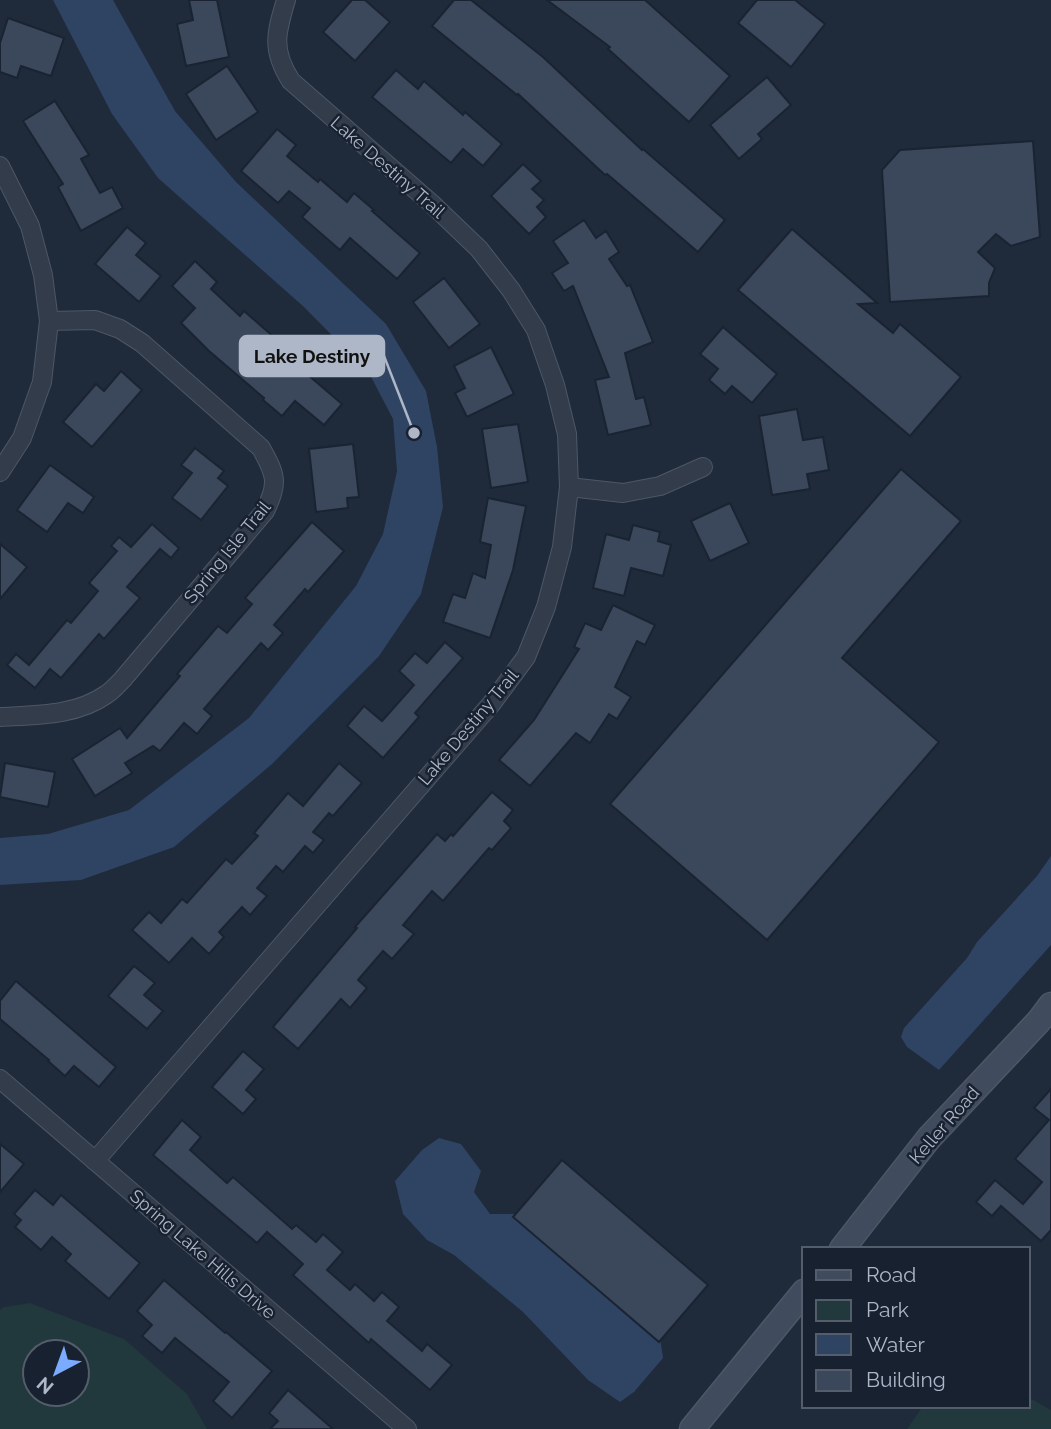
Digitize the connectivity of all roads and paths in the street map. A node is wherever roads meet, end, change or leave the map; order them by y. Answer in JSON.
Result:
{"nodes":[{"id":1,"x":286,"y":0,"type":"edge"},
{"id":2,"x":0,"y":166,"type":"edge"},
{"id":3,"x":49,"y":321,"type":"junction"},
{"id":4,"x":703,"y":467,"type":"dead end"},
{"id":5,"x":0,"y":472,"type":"edge"},
{"id":6,"x":569,"y":488,"type":"junction"},
{"id":7,"x":0,"y":717,"type":"edge"},
{"id":8,"x":1051,"y":1005,"type":"edge"},
{"id":9,"x":0,"y":1079,"type":"edge"},
{"id":10,"x":95,"y":1161,"type":"junction"},
{"id":11,"x":844,"y":1247,"type":"edge"},
{"id":12,"x":802,"y":1294,"type":"edge"},
{"id":13,"x":407,"y":1429,"type":"edge"},
{"id":14,"x":692,"y":1429,"type":"edge"}],
"edges":[{"from":1,"to":6,"type":"street","name":"Lake Destiny Trail"},
{"from":2,"to":3,"type":"street"},
{"from":3,"to":5,"type":"street"},
{"from":3,"to":7,"type":"street","name":"Spring Isle Trail"},
{"from":4,"to":6,"type":"street"},
{"from":6,"to":10,"type":"street","name":"Lake Destiny Trail"},
{"from":8,"to":11,"type":"street","name":"Keller Road"},
{"from":9,"to":10,"type":"street","name":"Spring Lake Hills Drive"},
{"from":10,"to":13,"type":"street","name":"Spring Lake Hills Drive"},
{"from":12,"to":14,"type":"street"}]}
